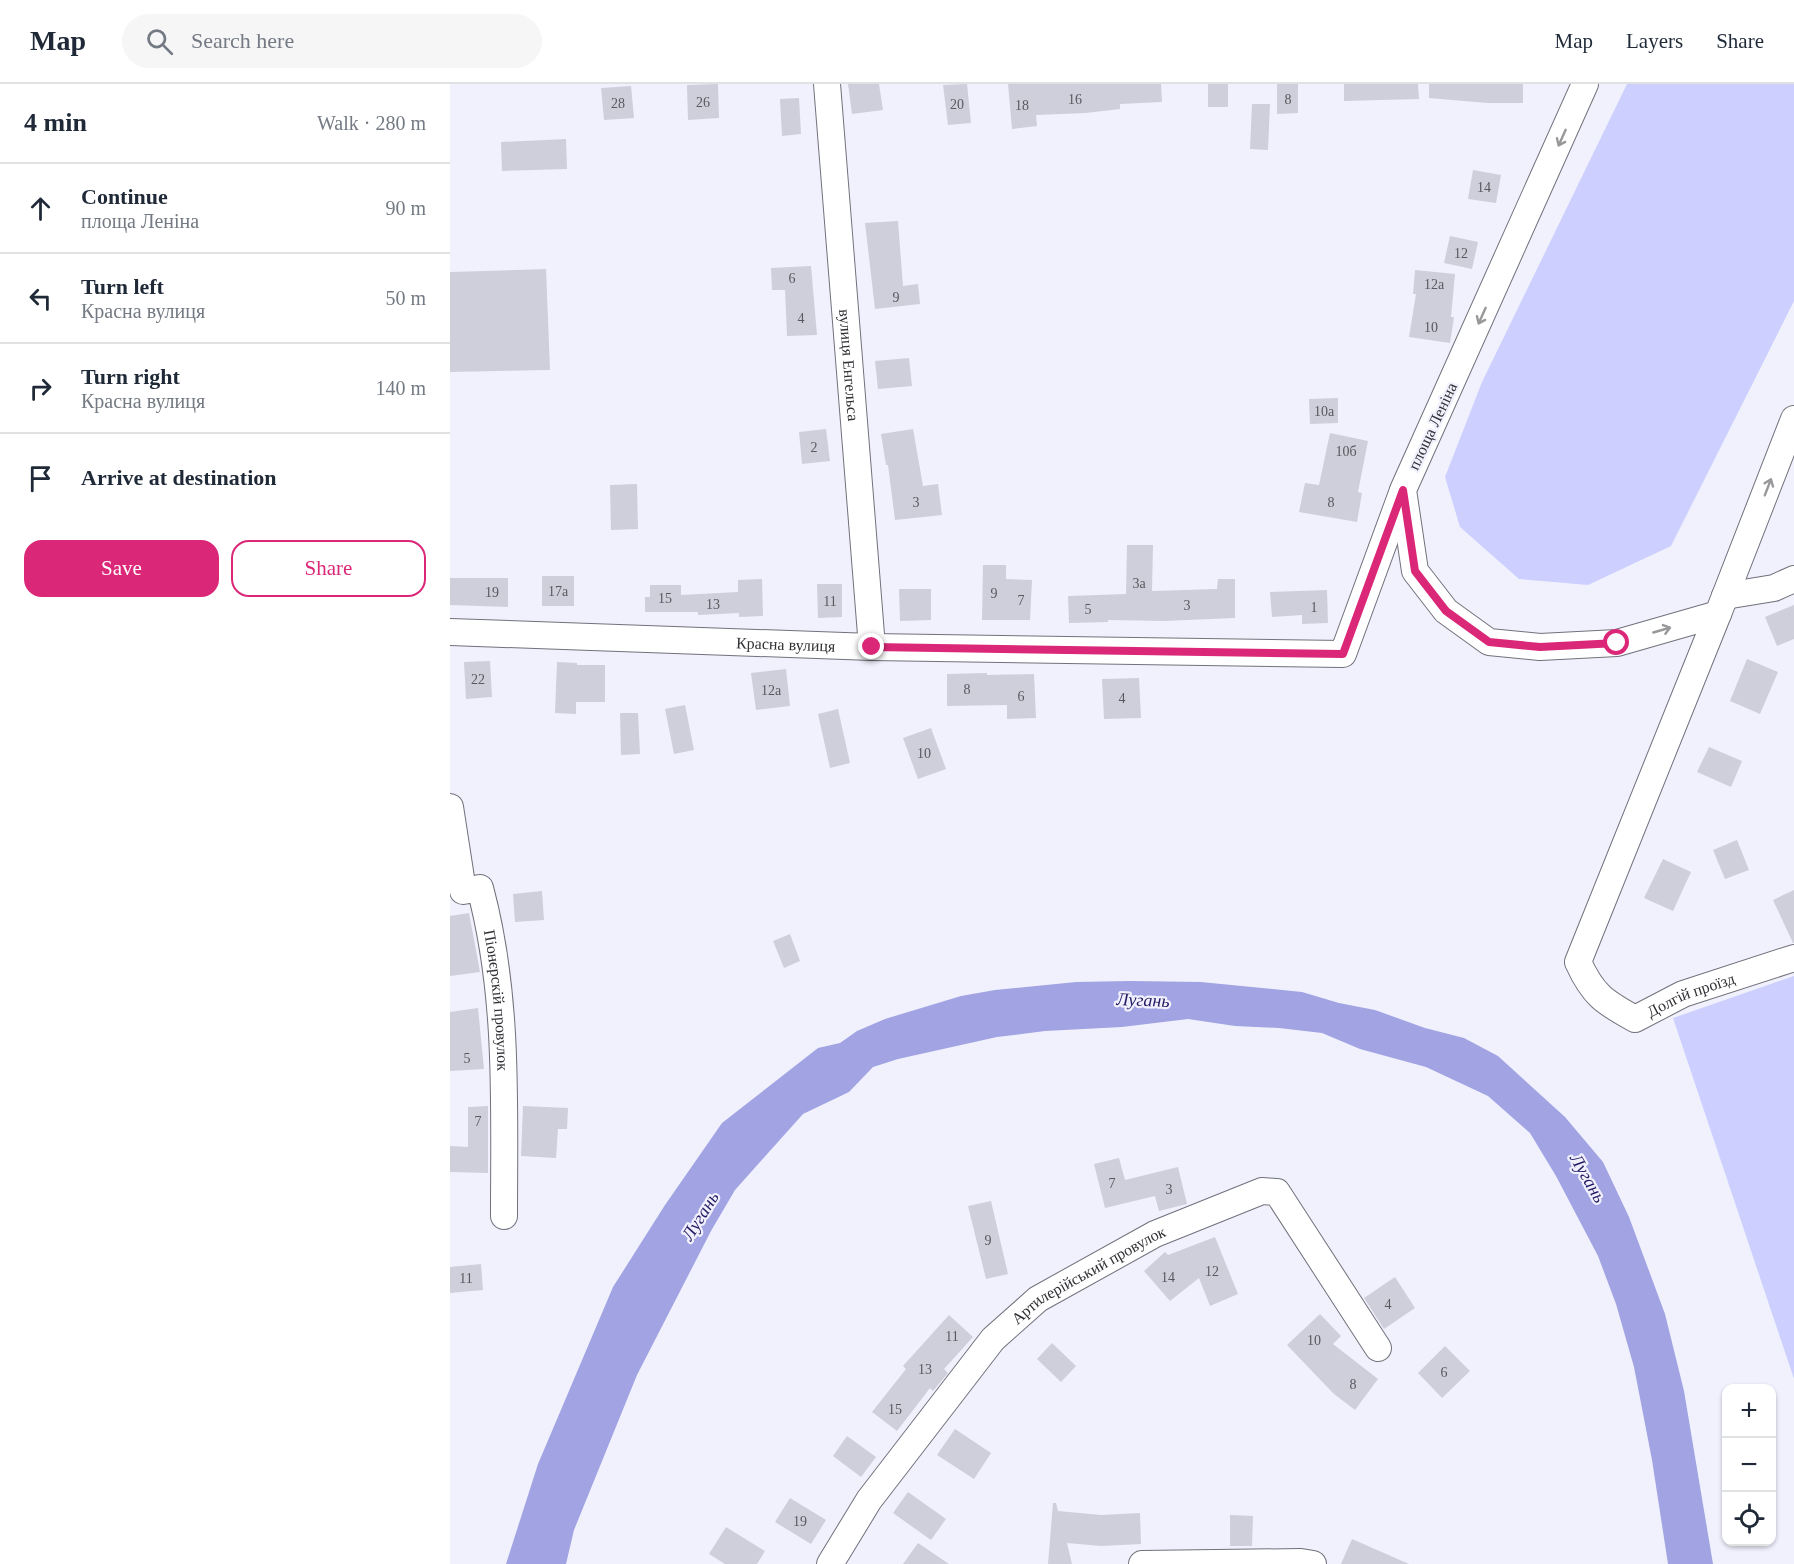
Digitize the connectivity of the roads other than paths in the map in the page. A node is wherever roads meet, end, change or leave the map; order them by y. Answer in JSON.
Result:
{"nodes":[{"id":1,"x":827,"y":84,"type":"edge"},
{"id":2,"x":1585,"y":84,"type":"edge"},
{"id":3,"x":1794,"y":419,"type":"edge"},
{"id":4,"x":1403,"y":490,"type":"junction"},
{"id":5,"x":1794,"y":579,"type":"edge"},
{"id":6,"x":1722,"y":605,"type":"junction"},
{"id":7,"x":450,"y":632,"type":"edge"},
{"id":8,"x":872,"y":647,"type":"junction"},
{"id":9,"x":450,"y":807,"type":"edge"},
{"id":10,"x":456,"y":893,"type":"edge"},
{"id":11,"x":1794,"y":958,"type":"edge"},
{"id":12,"x":504,"y":1216,"type":"dead end"},
{"id":13,"x":1378,"y":1348,"type":"dead end"},
{"id":14,"x":830,"y":1564,"type":"edge"},
{"id":15,"x":1142,"y":1564,"type":"edge"},
{"id":16,"x":1313,"y":1564,"type":"edge"}],
"edges":[{"from":1,"to":8,"type":"street","name":"вулиця Енгельса"},
{"from":2,"to":4,"type":"street","name":"площа Леніна","one_way":true},
{"from":6,"to":3,"type":"street","one_way":true},
{"from":4,"to":6,"type":"street","name":"площа Леніна","one_way":true},
{"from":4,"to":8,"type":"street","name":"Красна вулиця"},
{"from":5,"to":6,"type":"street","name":"площа Леніна"},
{"from":6,"to":11,"type":"street","name":"Долгій проїзд"},
{"from":7,"to":8,"type":"street","name":"Красна вулиця"},
{"from":9,"to":10,"type":"street","name":"Піонєрскій провулок"},
{"from":10,"to":12,"type":"street","name":"Піонєрскій провулок"},
{"from":13,"to":14,"type":"street","name":"Артилерійський провулок"},
{"from":15,"to":16,"type":"street"}]}
